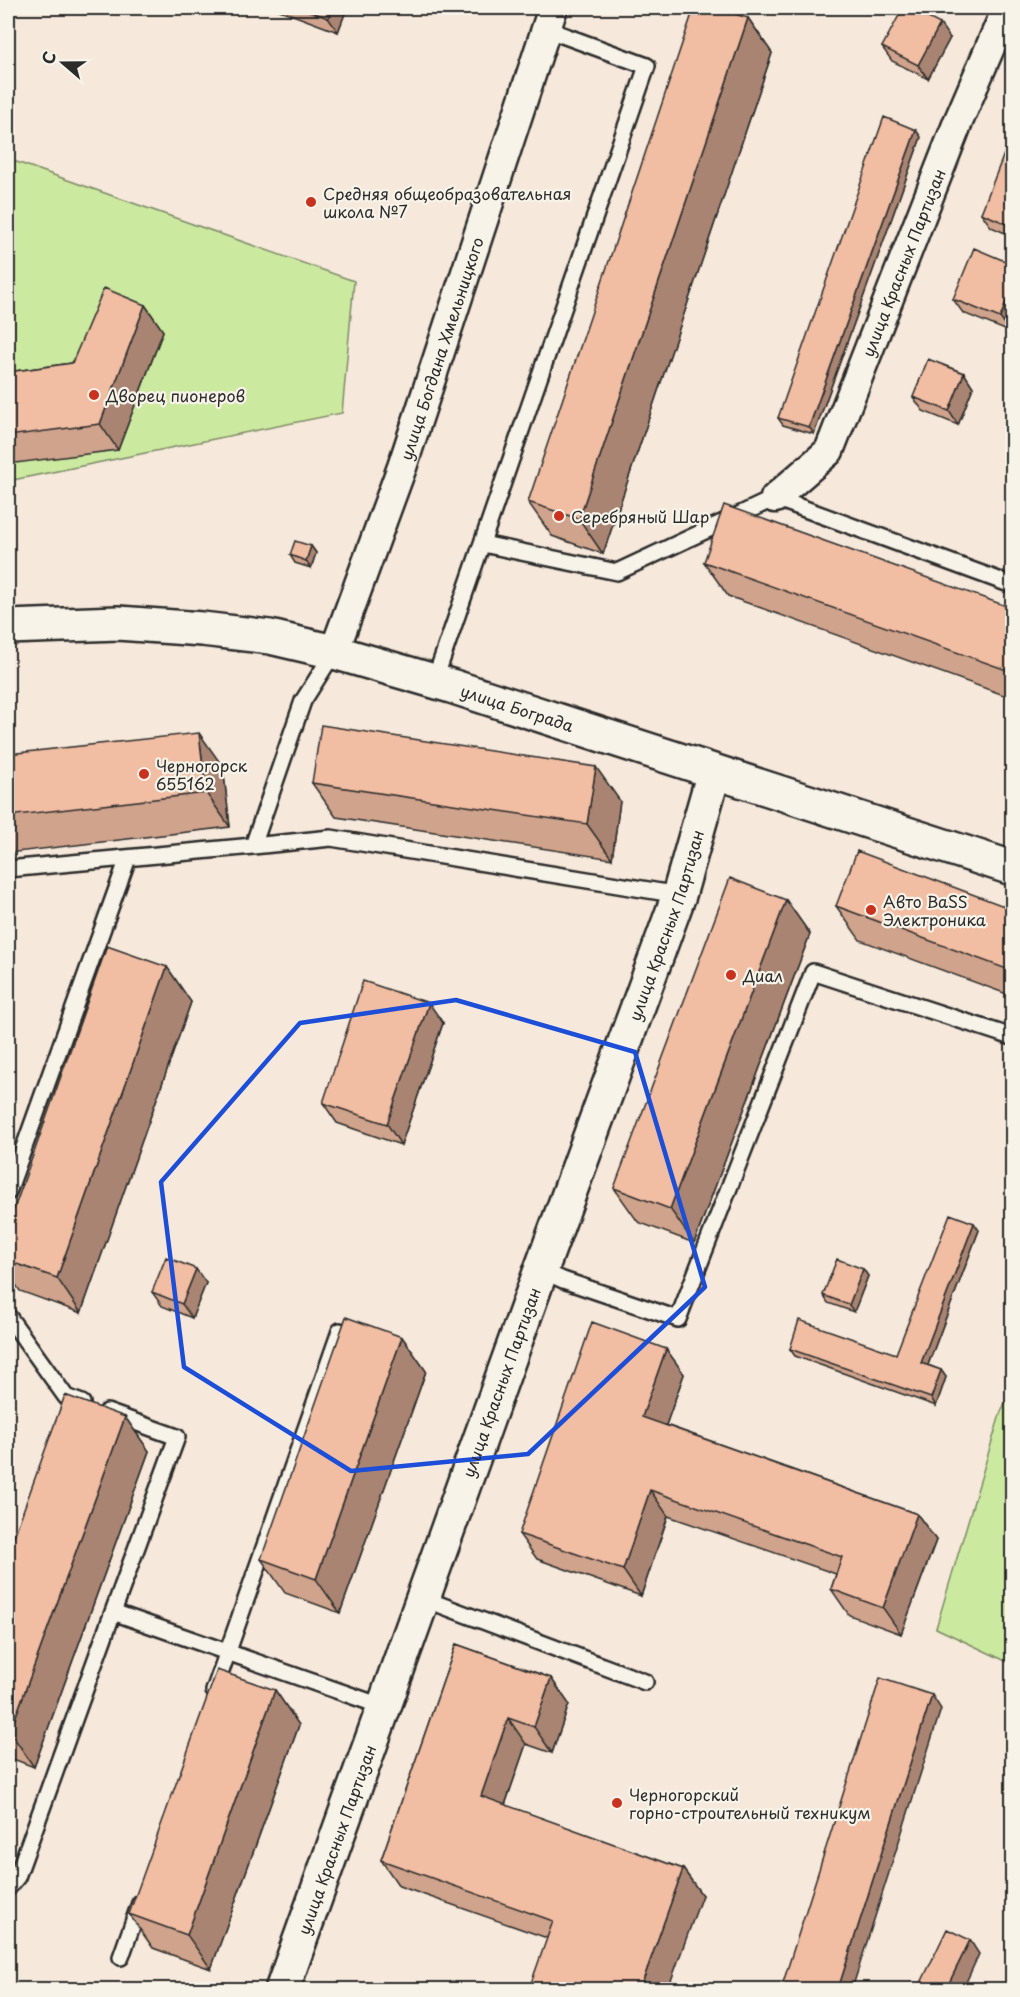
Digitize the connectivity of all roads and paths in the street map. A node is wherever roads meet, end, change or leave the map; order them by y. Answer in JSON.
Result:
{"nodes":[{"id":1,"x":1007,"y":8,"type":"edge"},
{"id":2,"x":549,"y":18,"type":"edge"},
{"id":3,"x":775,"y":498,"type":"junction"},
{"id":4,"x":483,"y":544,"type":"junction"},
{"id":5,"x":1012,"y":585,"type":"edge"},
{"id":6,"x":8,"y":627,"type":"edge"},
{"id":7,"x":334,"y":652,"type":"junction"},
{"id":8,"x":434,"y":682,"type":"junction"},
{"id":9,"x":714,"y":772,"type":"junction"},
{"id":10,"x":253,"y":846,"type":"junction"},
{"id":11,"x":128,"y":858,"type":"junction"},
{"id":12,"x":8,"y":868,"type":"edge"},
{"id":13,"x":1012,"y":868,"type":"edge"},
{"id":14,"x":679,"y":895,"type":"junction"},
{"id":15,"x":1012,"y":1037,"type":"edge"},
{"id":16,"x":8,"y":1192,"type":"edge"},
{"id":17,"x":541,"y":1270,"type":"junction"},
{"id":18,"x":8,"y":1316,"type":"edge"},
{"id":19,"x":340,"y":1331,"type":"edge"},
{"id":20,"x":422,"y":1598,"type":"junction"},
{"id":21,"x":113,"y":1612,"type":"junction"},
{"id":22,"x":228,"y":1652,"type":"junction"},
{"id":23,"x":645,"y":1683,"type":"dead end"},
{"id":24,"x":384,"y":1707,"type":"junction"},
{"id":25,"x":208,"y":1708,"type":"edge"},
{"id":26,"x":8,"y":1888,"type":"edge"},
{"id":27,"x":145,"y":1889,"type":"edge"},
{"id":28,"x":121,"y":1957,"type":"dead end"},
{"id":29,"x":282,"y":1989,"type":"edge"}],
"edges":[{"from":1,"to":3,"type":"street","name":"улица Красных Партизан"},
{"from":2,"to":4,"type":"lane"},
{"from":2,"to":7,"type":"street","name":"улица Богдана Хмельницкого"},
{"from":3,"to":4,"type":"lane"},
{"from":3,"to":5,"type":"lane"},
{"from":4,"to":8,"type":"lane"},
{"from":6,"to":7,"type":"main road","name":"улица Бограда"},
{"from":7,"to":8,"type":"main road","name":"улица Бограда"},
{"from":7,"to":10,"type":"lane"},
{"from":8,"to":9,"type":"main road","name":"улица Бограда"},
{"from":9,"to":13,"type":"main road","name":"улица Бограда"},
{"from":9,"to":14,"type":"main road","name":"улица Красных Партизан"},
{"from":10,"to":11,"type":"lane"},
{"from":10,"to":14,"type":"lane"},
{"from":11,"to":12,"type":"lane"},
{"from":11,"to":16,"type":"lane"},
{"from":14,"to":17,"type":"main road","name":"улица Красных Партизан"},
{"from":15,"to":17,"type":"lane"},
{"from":17,"to":20,"type":"main road","name":"улица Красных Партизан"},
{"from":18,"to":21,"type":"lane"},
{"from":19,"to":22,"type":"lane"},
{"from":20,"to":23,"type":"lane"},
{"from":20,"to":24,"type":"main road","name":"улица Красных Партизан"},
{"from":21,"to":22,"type":"lane"},
{"from":21,"to":26,"type":"lane"},
{"from":22,"to":24,"type":"lane"},
{"from":22,"to":25,"type":"lane"},
{"from":24,"to":29,"type":"main road","name":"улица Красных Партизан"},
{"from":27,"to":28,"type":"lane"}]}
